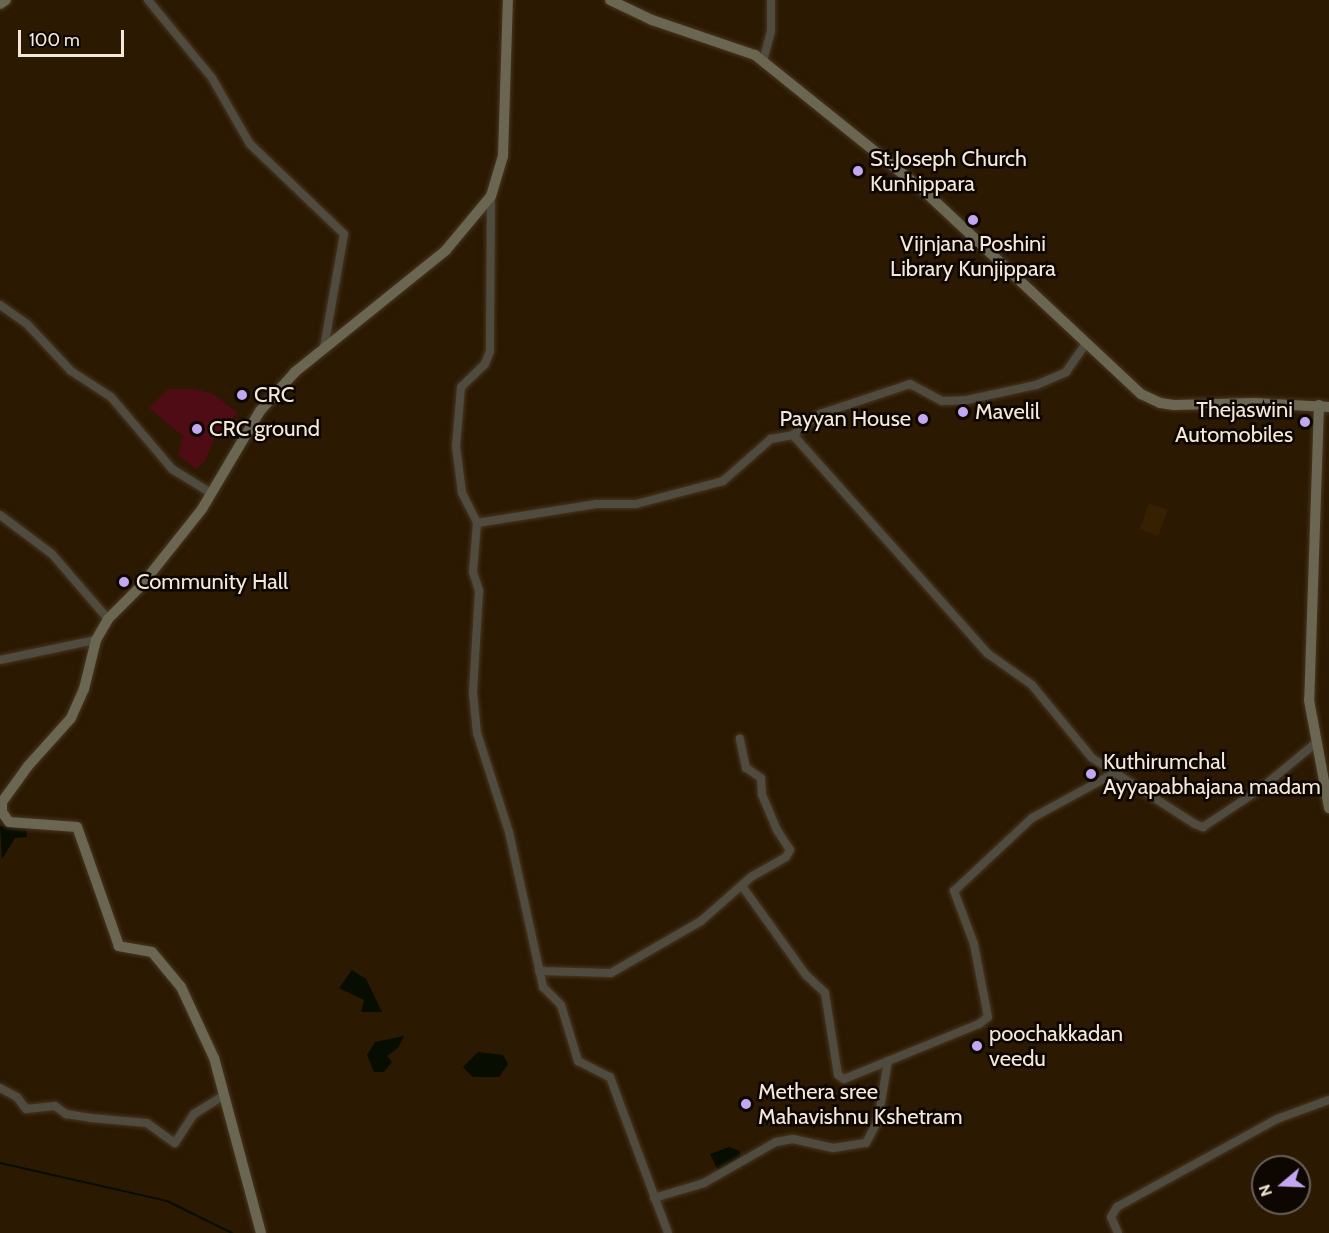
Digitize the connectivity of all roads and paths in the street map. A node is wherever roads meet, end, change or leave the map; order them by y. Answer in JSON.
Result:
{"nodes":[{"id":1,"x":6,"y":0,"type":"edge"},
{"id":2,"x":148,"y":0,"type":"edge"},
{"id":3,"x":508,"y":0,"type":"edge"},
{"id":4,"x":610,"y":0,"type":"edge"},
{"id":5,"x":771,"y":0,"type":"edge"},
{"id":6,"x":0,"y":4,"type":"edge"},
{"id":7,"x":763,"y":61,"type":"junction"},
{"id":8,"x":491,"y":196,"type":"junction"},
{"id":9,"x":0,"y":305,"type":"edge"},
{"id":10,"x":1086,"y":343,"type":"junction"},
{"id":11,"x":324,"y":347,"type":"junction"},
{"id":12,"x":1324,"y":406,"type":"edge"},
{"id":13,"x":793,"y":435,"type":"junction"},
{"id":14,"x":211,"y":493,"type":"junction"},
{"id":15,"x":0,"y":515,"type":"edge"},
{"id":16,"x":477,"y":523,"type":"junction"},
{"id":17,"x":108,"y":619,"type":"junction"},
{"id":18,"x":96,"y":640,"type":"junction"},
{"id":19,"x":0,"y":660,"type":"edge"},
{"id":20,"x":740,"y":739,"type":"dead end"},
{"id":21,"x":1317,"y":742,"type":"junction"},
{"id":22,"x":1113,"y":774,"type":"junction"},
{"id":23,"x":1,"y":807,"type":"edge"},
{"id":24,"x":1329,"y":808,"type":"edge"},
{"id":25,"x":742,"y":886,"type":"junction"},
{"id":26,"x":540,"y":971,"type":"junction"},
{"id":27,"x":888,"y":1061,"type":"junction"},
{"id":28,"x":0,"y":1088,"type":"edge"},
{"id":29,"x":224,"y":1095,"type":"junction"},
{"id":30,"x":1329,"y":1100,"type":"edge"},
{"id":31,"x":654,"y":1198,"type":"junction"},
{"id":32,"x":261,"y":1233,"type":"edge"},
{"id":33,"x":668,"y":1233,"type":"edge"},
{"id":34,"x":1118,"y":1233,"type":"edge"}],
"edges":[{"from":1,"to":6,"type":"street"},
{"from":2,"to":11,"type":"street"},
{"from":3,"to":8,"type":"street"},
{"from":4,"to":7,"type":"street"},
{"from":5,"to":7,"type":"street"},
{"from":7,"to":10,"type":"street"},
{"from":8,"to":11,"type":"street"},
{"from":8,"to":16,"type":"street"},
{"from":9,"to":14,"type":"street"},
{"from":10,"to":12,"type":"street"},
{"from":10,"to":13,"type":"street"},
{"from":11,"to":14,"type":"street"},
{"from":12,"to":21,"type":"street"},
{"from":13,"to":16,"type":"street"},
{"from":13,"to":22,"type":"street"},
{"from":14,"to":17,"type":"street"},
{"from":15,"to":17,"type":"street"},
{"from":16,"to":26,"type":"street"},
{"from":17,"to":18,"type":"street"},
{"from":18,"to":19,"type":"street"},
{"from":18,"to":23,"type":"street"},
{"from":20,"to":25,"type":"street"},
{"from":21,"to":22,"type":"street"},
{"from":21,"to":24,"type":"street"},
{"from":22,"to":27,"type":"street"},
{"from":23,"to":29,"type":"street"},
{"from":25,"to":26,"type":"street"},
{"from":25,"to":27,"type":"street"},
{"from":26,"to":31,"type":"street"},
{"from":27,"to":31,"type":"street"},
{"from":28,"to":29,"type":"street"},
{"from":29,"to":32,"type":"street"},
{"from":30,"to":34,"type":"street"},
{"from":31,"to":33,"type":"street"}]}
